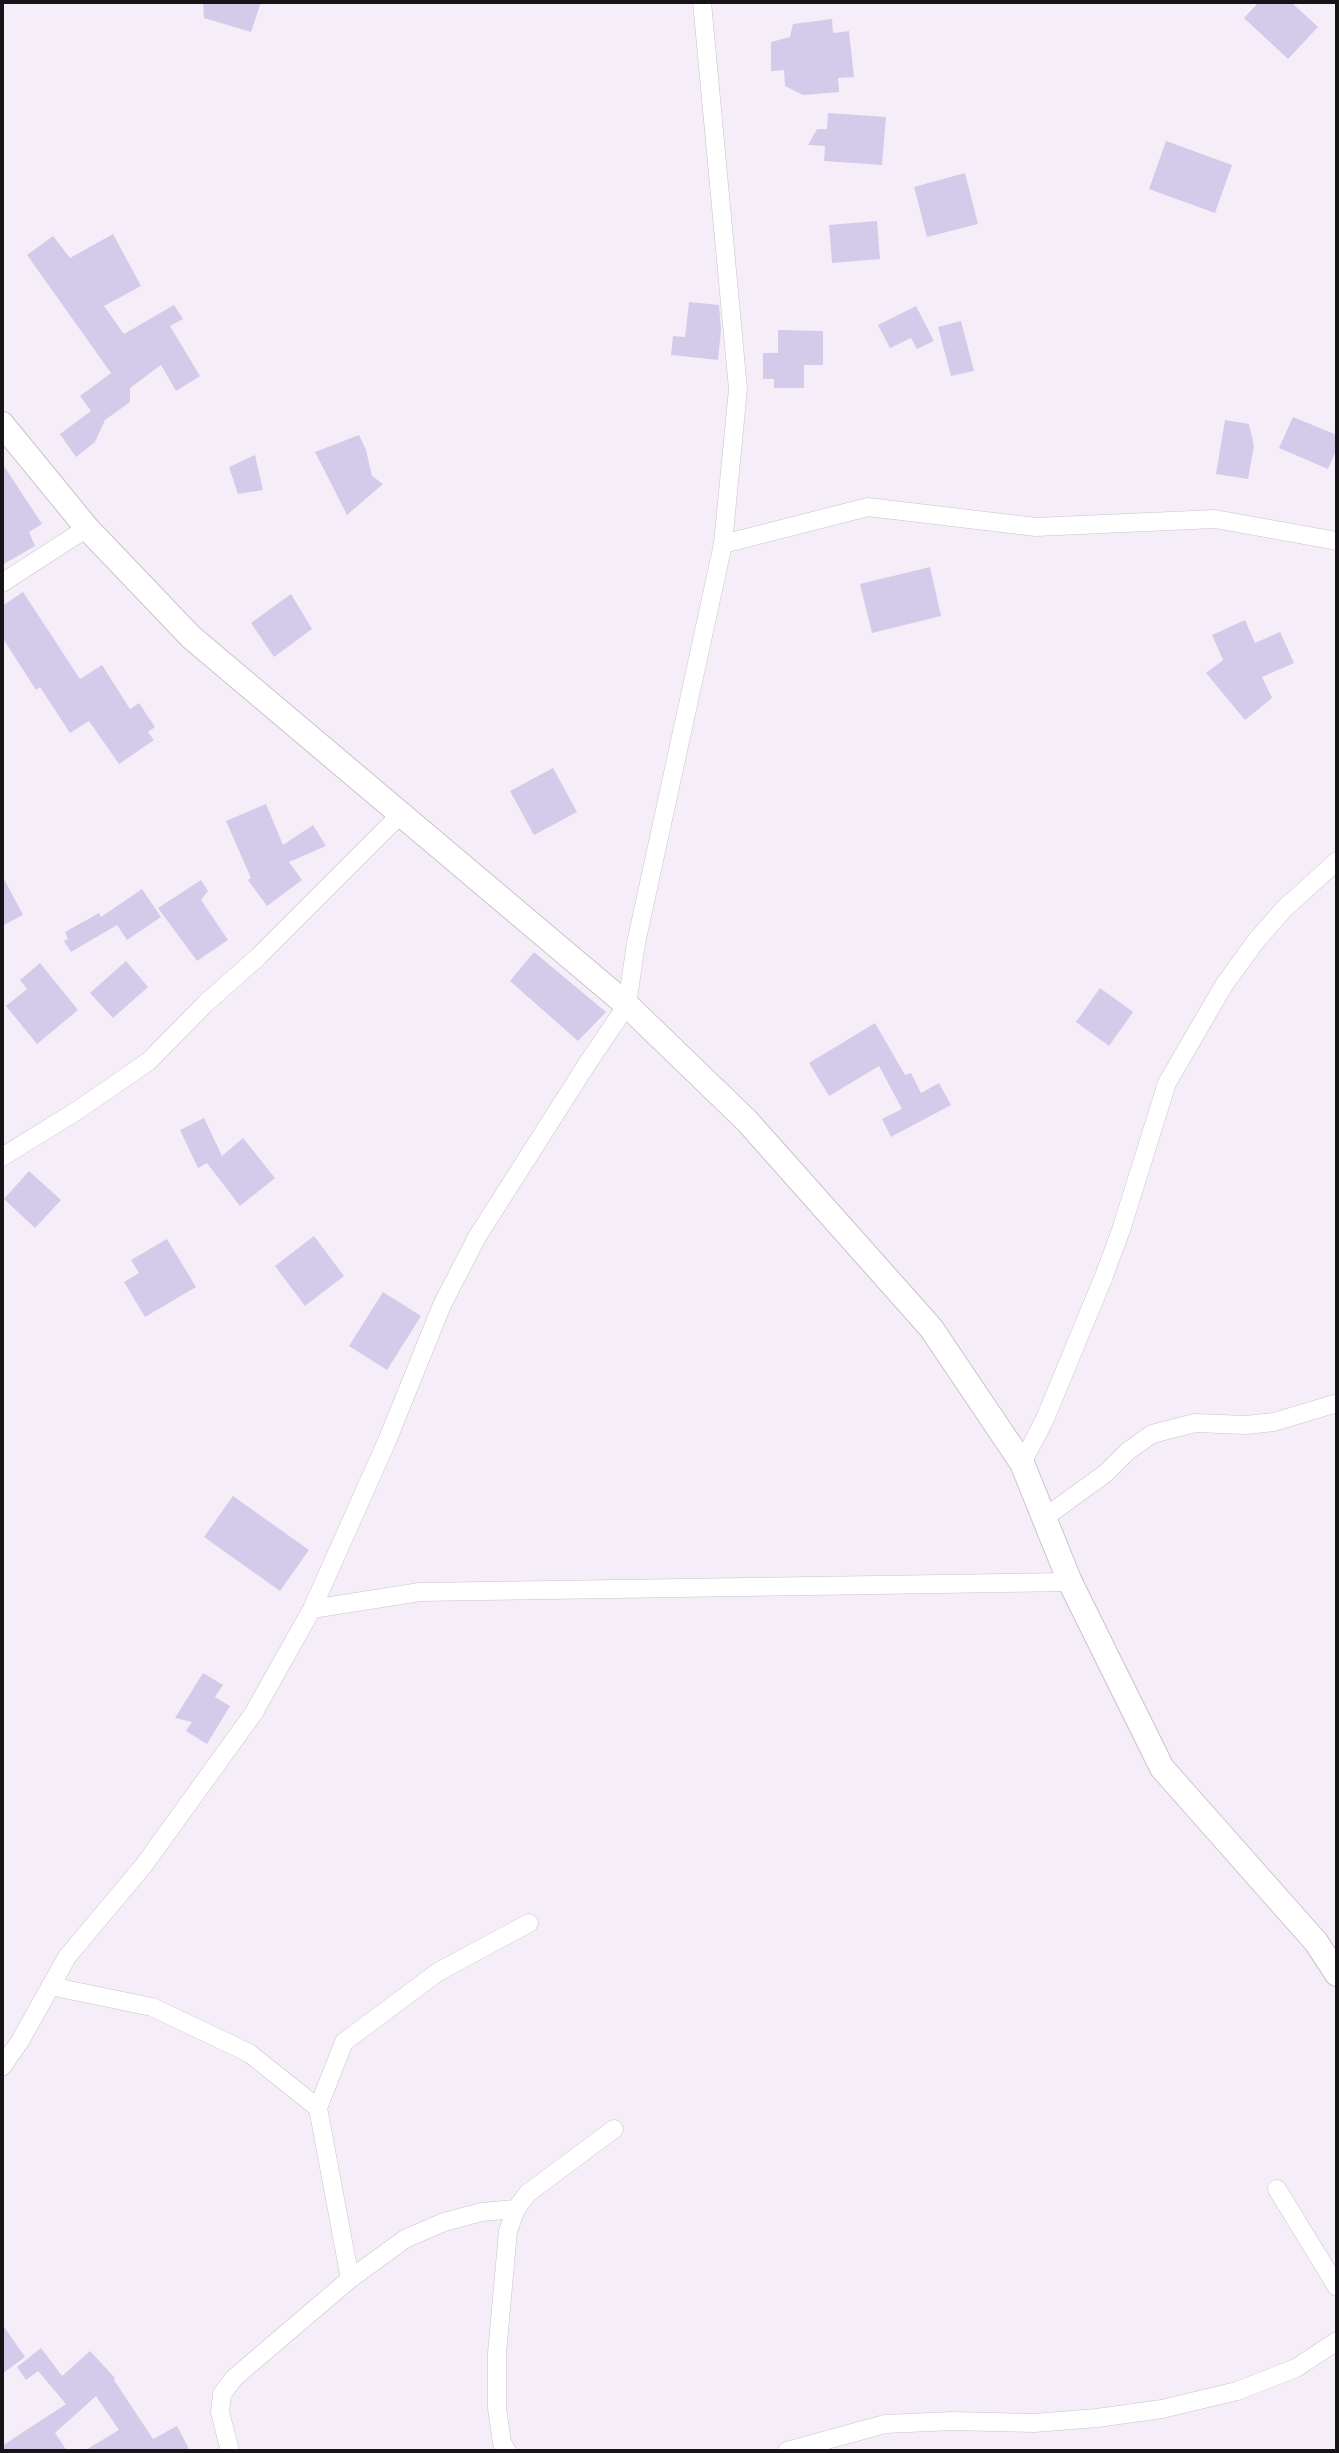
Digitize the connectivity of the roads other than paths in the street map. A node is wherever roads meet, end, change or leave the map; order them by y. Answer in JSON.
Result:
{"nodes":[{"id":1,"x":702,"y":2,"type":"edge"},
{"id":2,"x":2,"y":424,"type":"edge"},
{"id":3,"x":88,"y":528,"type":"junction"},
{"id":4,"x":1337,"y":541,"type":"edge"},
{"id":5,"x":723,"y":544,"type":"junction"},
{"id":6,"x":2,"y":583,"type":"edge"},
{"id":7,"x":400,"y":815,"type":"junction"},
{"id":8,"x":1337,"y":861,"type":"edge"},
{"id":9,"x":627,"y":1005,"type":"junction"},
{"id":10,"x":2,"y":1157,"type":"edge"},
{"id":11,"x":1337,"y":1403,"type":"edge"},
{"id":12,"x":1022,"y":1463,"type":"junction"},
{"id":13,"x":1044,"y":1518,"type":"junction"},
{"id":14,"x":1070,"y":1582,"type":"junction"},
{"id":15,"x":312,"y":1609,"type":"junction"},
{"id":16,"x":528,"y":1923,"type":"dead end"},
{"id":17,"x":1337,"y":1974,"type":"edge"},
{"id":18,"x":50,"y":1986,"type":"junction"},
{"id":19,"x":2,"y":2067,"type":"edge"},
{"id":20,"x":318,"y":2108,"type":"junction"},
{"id":21,"x":614,"y":2129,"type":"dead end"},
{"id":22,"x":1277,"y":2189,"type":"dead end"},
{"id":23,"x":516,"y":2208,"type":"junction"},
{"id":24,"x":350,"y":2279,"type":"junction"},
{"id":25,"x":1337,"y":2287,"type":"edge"},
{"id":26,"x":1337,"y":2341,"type":"edge"},
{"id":27,"x":230,"y":2451,"type":"edge"},
{"id":28,"x":507,"y":2451,"type":"edge"},
{"id":29,"x":787,"y":2451,"type":"edge"}],
"edges":[{"from":1,"to":5,"type":"street"},
{"from":2,"to":3,"type":"main road"},
{"from":3,"to":6,"type":"street"},
{"from":3,"to":7,"type":"main road"},
{"from":4,"to":5,"type":"street"},
{"from":5,"to":9,"type":"street"},
{"from":7,"to":9,"type":"main road"},
{"from":7,"to":10,"type":"street"},
{"from":8,"to":12,"type":"street"},
{"from":9,"to":12,"type":"main road"},
{"from":9,"to":15,"type":"street"},
{"from":11,"to":13,"type":"street"},
{"from":12,"to":13,"type":"main road"},
{"from":13,"to":14,"type":"main road"},
{"from":14,"to":15,"type":"street"},
{"from":14,"to":17,"type":"main road"},
{"from":15,"to":18,"type":"street"},
{"from":16,"to":20,"type":"street"},
{"from":18,"to":19,"type":"street"},
{"from":18,"to":20,"type":"street"},
{"from":20,"to":24,"type":"street"},
{"from":21,"to":23,"type":"street"},
{"from":22,"to":25,"type":"street"},
{"from":23,"to":24,"type":"street"},
{"from":23,"to":28,"type":"street"},
{"from":24,"to":27,"type":"street"},
{"from":26,"to":29,"type":"street"}]}
